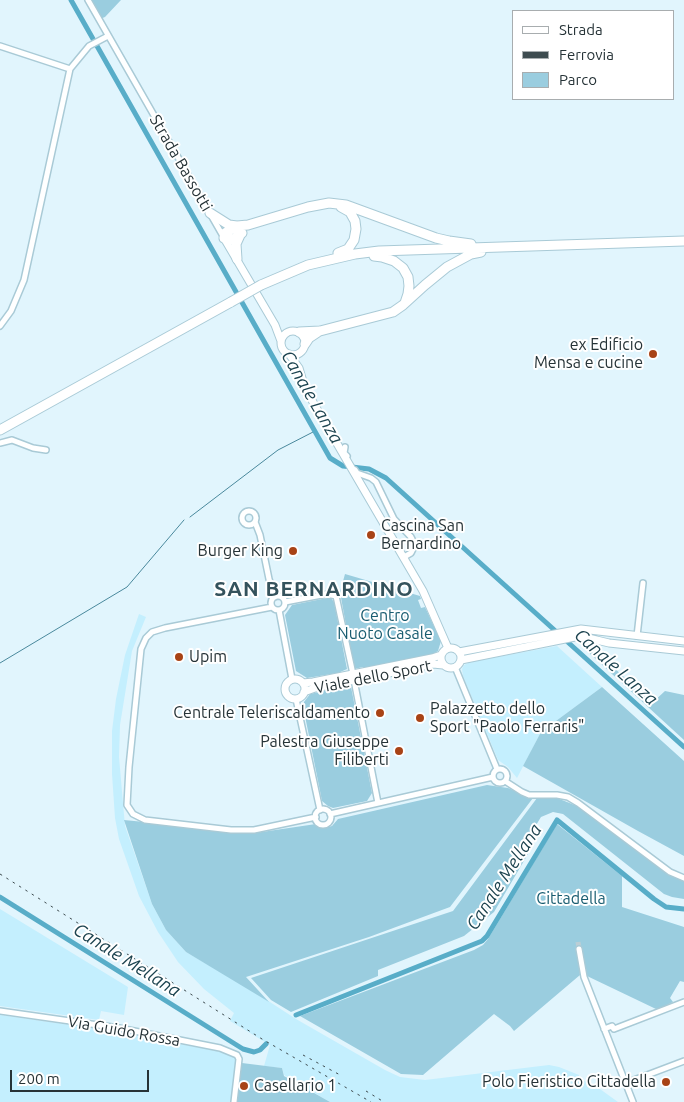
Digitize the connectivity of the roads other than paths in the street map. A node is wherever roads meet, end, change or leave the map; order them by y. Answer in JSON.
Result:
{"nodes":[{"id":1,"x":88,"y":0,"type":"edge"},
{"id":2,"x":108,"y":36,"type":"junction"},
{"id":3,"x":0,"y":46,"type":"edge"},
{"id":4,"x":70,"y":69,"type":"junction"},
{"id":5,"x":329,"y":204,"type":"junction"},
{"id":6,"x":210,"y":213,"type":"junction"},
{"id":7,"x":239,"y":230,"type":"junction"},
{"id":8,"x":224,"y":238,"type":"junction"},
{"id":9,"x":684,"y":241,"type":"edge"},
{"id":10,"x":544,"y":246,"type":"junction"},
{"id":11,"x":237,"y":259,"type":"junction"},
{"id":12,"x":292,"y":271,"type":"junction"},
{"id":13,"x":404,"y":305,"type":"junction"},
{"id":14,"x":275,"y":325,"type":"junction"},
{"id":15,"x":0,"y":326,"type":"edge"},
{"id":16,"x":320,"y":331,"type":"junction"},
{"id":17,"x":295,"y":332,"type":"junction"},
{"id":18,"x":281,"y":341,"type":"junction"},
{"id":19,"x":305,"y":344,"type":"junction"},
{"id":20,"x":299,"y":353,"type":"junction"},
{"id":21,"x":289,"y":354,"type":"junction"},
{"id":22,"x":299,"y":368,"type":"junction"},
{"id":23,"x":0,"y":430,"type":"edge"},
{"id":24,"x":0,"y":443,"type":"edge"},
{"id":25,"x":345,"y":447,"type":"dead end"},
{"id":26,"x":46,"y":450,"type":"dead end"},
{"id":27,"x":254,"y":522,"type":"dead end"},
{"id":28,"x":404,"y":557,"type":"junction"},
{"id":29,"x":643,"y":583,"type":"dead end"},
{"id":30,"x":275,"y":597,"type":"junction"},
{"id":31,"x":285,"y":602,"type":"junction"},
{"id":32,"x":272,"y":607,"type":"junction"},
{"id":33,"x":280,"y":610,"type":"junction"},
{"id":34,"x":615,"y":634,"type":"junction"},
{"id":35,"x":569,"y":635,"type":"junction"},
{"id":36,"x":637,"y":636,"type":"junction"},
{"id":37,"x":680,"y":641,"type":"edge"},
{"id":38,"x":614,"y":644,"type":"junction"},
{"id":39,"x":448,"y":648,"type":"junction"},
{"id":40,"x":676,"y":650,"type":"junction"},
{"id":41,"x":684,"y":651,"type":"edge"},
{"id":42,"x":441,"y":654,"type":"junction"},
{"id":43,"x":460,"y":656,"type":"junction"},
{"id":44,"x":443,"y":664,"type":"junction"},
{"id":45,"x":455,"y":667,"type":"junction"},
{"id":46,"x":353,"y":677,"type":"junction"},
{"id":47,"x":292,"y":679,"type":"junction"},
{"id":48,"x":303,"y":683,"type":"junction"},
{"id":49,"x":304,"y":692,"type":"junction"},
{"id":50,"x":296,"y":699,"type":"junction"},
{"id":51,"x":498,"y":769,"type":"junction"},
{"id":52,"x":493,"y":777,"type":"junction"},
{"id":53,"x":505,"y":781,"type":"junction"},
{"id":54,"x":378,"y":803,"type":"junction"},
{"id":55,"x":320,"y":810,"type":"junction"},
{"id":56,"x":330,"y":814,"type":"junction"},
{"id":57,"x":316,"y":817,"type":"junction"},
{"id":58,"x":684,"y":878,"type":"edge"},
{"id":59,"x":579,"y":949,"type":"tunnel mouth"},
{"id":60,"x":684,"y":1002,"type":"edge"},
{"id":61,"x":0,"y":1011,"type":"edge"},
{"id":62,"x":604,"y":1029,"type":"junction"},
{"id":63,"x":684,"y":1061,"type":"edge"},
{"id":64,"x":626,"y":1082,"type":"junction"},
{"id":65,"x":234,"y":1102,"type":"edge"},
{"id":66,"x":633,"y":1102,"type":"edge"}],
"edges":[{"from":1,"to":2,"type":"street","name":"Strada Bassotti"},
{"from":2,"to":4,"type":"street"},
{"from":2,"to":6,"type":"street","name":"Strada Bassotti"},
{"from":3,"to":4,"type":"street"},
{"from":4,"to":15,"type":"street"},
{"from":5,"to":7,"type":"highway"},
{"from":5,"to":10,"type":"highway"},
{"from":5,"to":12,"type":"highway"},
{"from":6,"to":7,"type":"highway"},
{"from":6,"to":8,"type":"street","name":"Strada Bassotti"},
{"from":7,"to":8,"type":"highway"},
{"from":7,"to":11,"type":"highway"},
{"from":8,"to":11,"type":"street","name":"Strada Bassotti"},
{"from":9,"to":10,"type":"highway"},
{"from":10,"to":12,"type":"highway"},
{"from":10,"to":13,"type":"highway"},
{"from":11,"to":14,"type":"street","name":"Strada Bassotti"},
{"from":12,"to":13,"type":"highway"},
{"from":12,"to":23,"type":"highway","bridge":true},
{"from":13,"to":16,"type":"highway"},
{"from":14,"to":17,"type":"street"},
{"from":14,"to":18,"type":"street","name":"Strada Bassotti"},
{"from":16,"to":17,"type":"highway"},
{"from":16,"to":19,"type":"highway"},
{"from":17,"to":18,"type":"street"},
{"from":17,"to":19,"type":"street"},
{"from":18,"to":21,"type":"street"},
{"from":19,"to":20,"type":"street"},
{"from":20,"to":21,"type":"street"},
{"from":20,"to":22,"type":"street"},
{"from":21,"to":22,"type":"street"},
{"from":22,"to":28,"type":"street"},
{"from":24,"to":26,"type":"street"},
{"from":25,"to":28,"type":"street"},
{"from":27,"to":30,"type":"street"},
{"from":28,"to":39,"type":"street"},
{"from":29,"to":36,"type":"street"},
{"from":30,"to":31,"type":"street"},
{"from":30,"to":32,"type":"street"},
{"from":31,"to":33,"type":"street"},
{"from":31,"to":46,"type":"street"},
{"from":32,"to":33,"type":"street"},
{"from":32,"to":57,"type":"street"},
{"from":33,"to":47,"type":"street"},
{"from":34,"to":35,"type":"street"},
{"from":34,"to":36,"type":"street"},
{"from":34,"to":38,"type":"street"},
{"from":35,"to":38,"type":"street"},
{"from":35,"to":43,"type":"street"},
{"from":36,"to":37,"type":"street"},
{"from":37,"to":40,"type":"street"},
{"from":38,"to":40,"type":"street"},
{"from":39,"to":42,"type":"street"},
{"from":39,"to":43,"type":"street"},
{"from":40,"to":41,"type":"street"},
{"from":42,"to":44,"type":"street"},
{"from":42,"to":46,"type":"street","name":"Viale dello Sport"},
{"from":43,"to":45,"type":"street"},
{"from":44,"to":45,"type":"street"},
{"from":44,"to":46,"type":"street","name":"Viale dello Sport"},
{"from":45,"to":51,"type":"street"},
{"from":46,"to":48,"type":"street","name":"Viale dello Sport"},
{"from":46,"to":49,"type":"street","name":"Viale dello Sport"},
{"from":46,"to":54,"type":"street"},
{"from":47,"to":48,"type":"street"},
{"from":47,"to":50,"type":"street"},
{"from":48,"to":49,"type":"street"},
{"from":49,"to":50,"type":"street"},
{"from":50,"to":55,"type":"street"},
{"from":51,"to":52,"type":"street"},
{"from":51,"to":53,"type":"street"},
{"from":52,"to":53,"type":"street"},
{"from":52,"to":54,"type":"street"},
{"from":53,"to":58,"type":"street"},
{"from":54,"to":56,"type":"street"},
{"from":55,"to":56,"type":"street"},
{"from":55,"to":57,"type":"street"},
{"from":56,"to":57,"type":"street"},
{"from":59,"to":62,"type":"street"},
{"from":60,"to":62,"type":"street"},
{"from":61,"to":65,"type":"street","name":"Via Guido Rossa"},
{"from":62,"to":64,"type":"street"},
{"from":63,"to":64,"type":"street"},
{"from":64,"to":66,"type":"street"}]}
